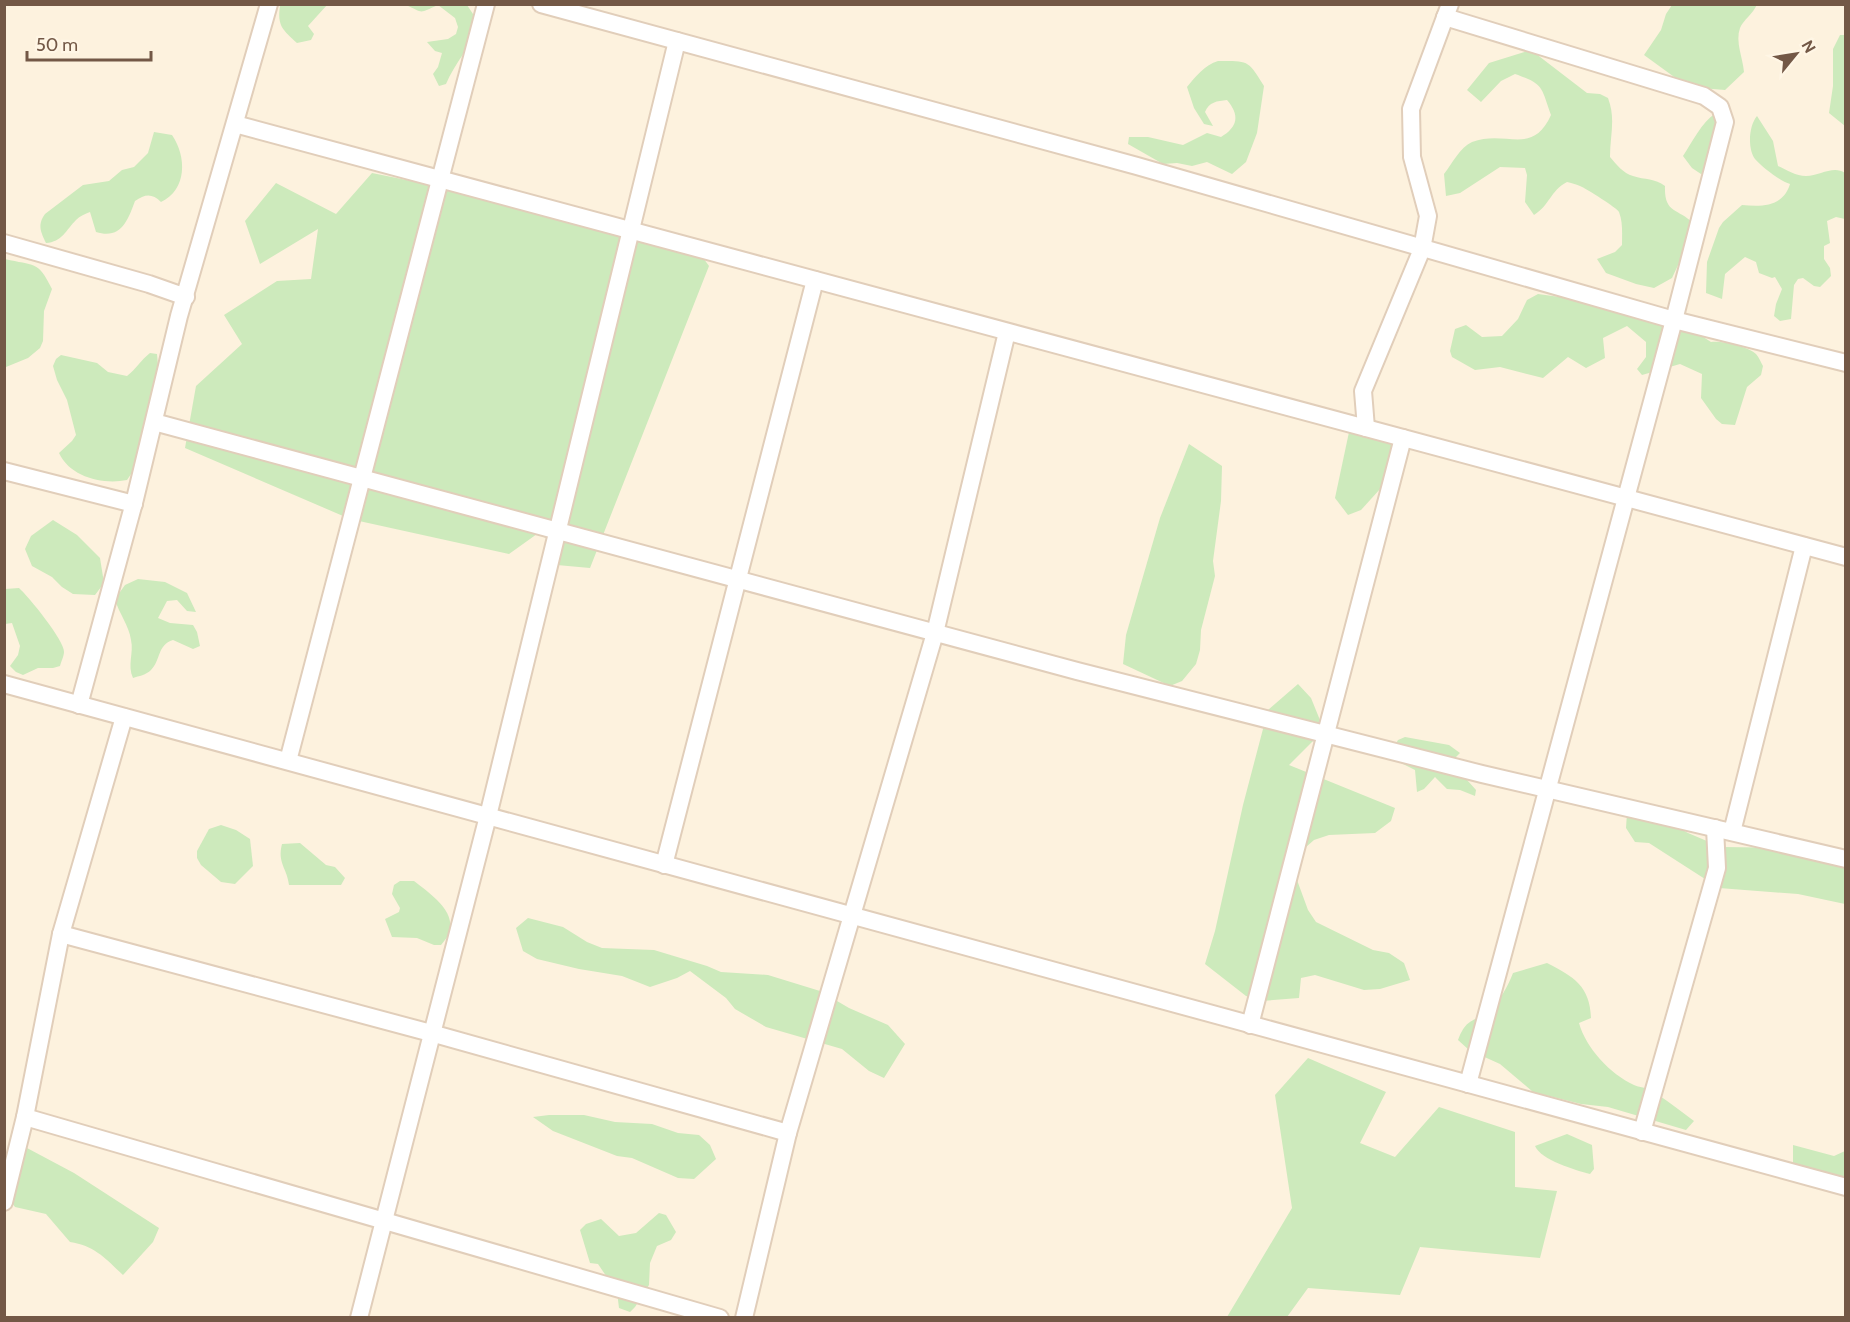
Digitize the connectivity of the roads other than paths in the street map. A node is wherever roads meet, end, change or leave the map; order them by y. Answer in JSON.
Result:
{"nodes":[{"id":1,"x":269,"y":4,"type":"edge"},
{"id":2,"x":486,"y":4,"type":"edge"},
{"id":3,"x":541,"y":4,"type":"edge"},
{"id":4,"x":1448,"y":11,"type":"edge"},
{"id":5,"x":677,"y":41,"type":"junction"},
{"id":6,"x":235,"y":124,"type":"junction"},
{"id":7,"x":440,"y":179,"type":"junction"},
{"id":8,"x":631,"y":231,"type":"junction"},
{"id":9,"x":4,"y":243,"type":"edge"},
{"id":10,"x":1422,"y":249,"type":"junction"},
{"id":11,"x":815,"y":280,"type":"junction"},
{"id":12,"x":186,"y":297,"type":"junction"},
{"id":13,"x":1674,"y":320,"type":"junction"},
{"id":14,"x":1007,"y":332,"type":"junction"},
{"id":15,"x":1845,"y":363,"type":"edge"},
{"id":16,"x":154,"y":422,"type":"junction"},
{"id":17,"x":1366,"y":428,"type":"junction"},
{"id":18,"x":1403,"y":438,"type":"junction"},
{"id":19,"x":4,"y":471,"type":"edge"},
{"id":20,"x":362,"y":478,"type":"junction"},
{"id":21,"x":1626,"y":498,"type":"junction"},
{"id":22,"x":134,"y":504,"type":"junction"},
{"id":23,"x":558,"y":531,"type":"junction"},
{"id":24,"x":1804,"y":546,"type":"junction"},
{"id":25,"x":1845,"y":557,"type":"edge"},
{"id":26,"x":737,"y":579,"type":"junction"},
{"id":27,"x":935,"y":633,"type":"junction"},
{"id":28,"x":4,"y":684,"type":"edge"},
{"id":29,"x":80,"y":705,"type":"junction"},
{"id":30,"x":124,"y":717,"type":"junction"},
{"id":31,"x":1325,"y":734,"type":"junction"},
{"id":32,"x":288,"y":762,"type":"junction"},
{"id":33,"x":1547,"y":789,"type":"junction"},
{"id":34,"x":488,"y":816,"type":"junction"},
{"id":35,"x":1714,"y":828,"type":"junction"},
{"id":36,"x":1732,"y":832,"type":"junction"},
{"id":37,"x":1845,"y":859,"type":"edge"},
{"id":38,"x":664,"y":864,"type":"junction"},
{"id":39,"x":852,"y":916,"type":"junction"},
{"id":40,"x":61,"y":934,"type":"junction"},
{"id":41,"x":1250,"y":1024,"type":"junction"},
{"id":42,"x":431,"y":1034,"type":"junction"},
{"id":43,"x":1468,"y":1084,"type":"junction"},
{"id":44,"x":25,"y":1117,"type":"junction"},
{"id":45,"x":1642,"y":1132,"type":"junction"},
{"id":46,"x":788,"y":1133,"type":"junction"},
{"id":47,"x":1845,"y":1187,"type":"edge"},
{"id":48,"x":4,"y":1202,"type":"edge"},
{"id":49,"x":383,"y":1222,"type":"junction"},
{"id":50,"x":359,"y":1317,"type":"edge"},
{"id":51,"x":720,"y":1317,"type":"edge"},
{"id":52,"x":744,"y":1317,"type":"edge"}],
"edges":[{"from":1,"to":6,"type":"street"},
{"from":2,"to":7,"type":"street"},
{"from":3,"to":5,"type":"street"},
{"from":4,"to":10,"type":"street"},
{"from":4,"to":13,"type":"street"},
{"from":5,"to":8,"type":"street"},
{"from":5,"to":10,"type":"street"},
{"from":6,"to":7,"type":"street"},
{"from":6,"to":12,"type":"street"},
{"from":7,"to":8,"type":"street"},
{"from":7,"to":20,"type":"street"},
{"from":8,"to":11,"type":"street"},
{"from":8,"to":23,"type":"street"},
{"from":9,"to":12,"type":"street"},
{"from":10,"to":13,"type":"street"},
{"from":10,"to":17,"type":"street"},
{"from":11,"to":14,"type":"street"},
{"from":11,"to":26,"type":"street"},
{"from":12,"to":16,"type":"street"},
{"from":13,"to":15,"type":"street"},
{"from":13,"to":21,"type":"street"},
{"from":14,"to":17,"type":"street"},
{"from":14,"to":27,"type":"street"},
{"from":16,"to":20,"type":"street"},
{"from":16,"to":22,"type":"street"},
{"from":17,"to":18,"type":"street"},
{"from":18,"to":21,"type":"street"},
{"from":18,"to":31,"type":"street"},
{"from":19,"to":22,"type":"street"},
{"from":20,"to":23,"type":"street"},
{"from":20,"to":32,"type":"street"},
{"from":21,"to":24,"type":"street"},
{"from":21,"to":33,"type":"street"},
{"from":22,"to":29,"type":"street"},
{"from":23,"to":26,"type":"street"},
{"from":23,"to":34,"type":"street"},
{"from":24,"to":25,"type":"street"},
{"from":24,"to":36,"type":"street"},
{"from":26,"to":27,"type":"street"},
{"from":26,"to":38,"type":"street"},
{"from":27,"to":31,"type":"street"},
{"from":27,"to":39,"type":"street"},
{"from":28,"to":29,"type":"street"},
{"from":29,"to":30,"type":"street"},
{"from":30,"to":32,"type":"street"},
{"from":30,"to":40,"type":"street"},
{"from":31,"to":33,"type":"street"},
{"from":31,"to":41,"type":"street"},
{"from":32,"to":34,"type":"street"},
{"from":33,"to":35,"type":"street"},
{"from":33,"to":43,"type":"street"},
{"from":34,"to":38,"type":"street"},
{"from":34,"to":42,"type":"street"},
{"from":35,"to":36,"type":"street"},
{"from":35,"to":45,"type":"street"},
{"from":36,"to":37,"type":"street"},
{"from":38,"to":39,"type":"street"},
{"from":39,"to":41,"type":"street"},
{"from":39,"to":46,"type":"street"},
{"from":40,"to":42,"type":"street"},
{"from":40,"to":44,"type":"street"},
{"from":41,"to":43,"type":"street"},
{"from":42,"to":46,"type":"street"},
{"from":42,"to":49,"type":"street"},
{"from":43,"to":45,"type":"street"},
{"from":44,"to":48,"type":"street"},
{"from":44,"to":49,"type":"street"},
{"from":45,"to":47,"type":"street"},
{"from":46,"to":52,"type":"street"},
{"from":49,"to":50,"type":"street"},
{"from":49,"to":51,"type":"street"}]}
